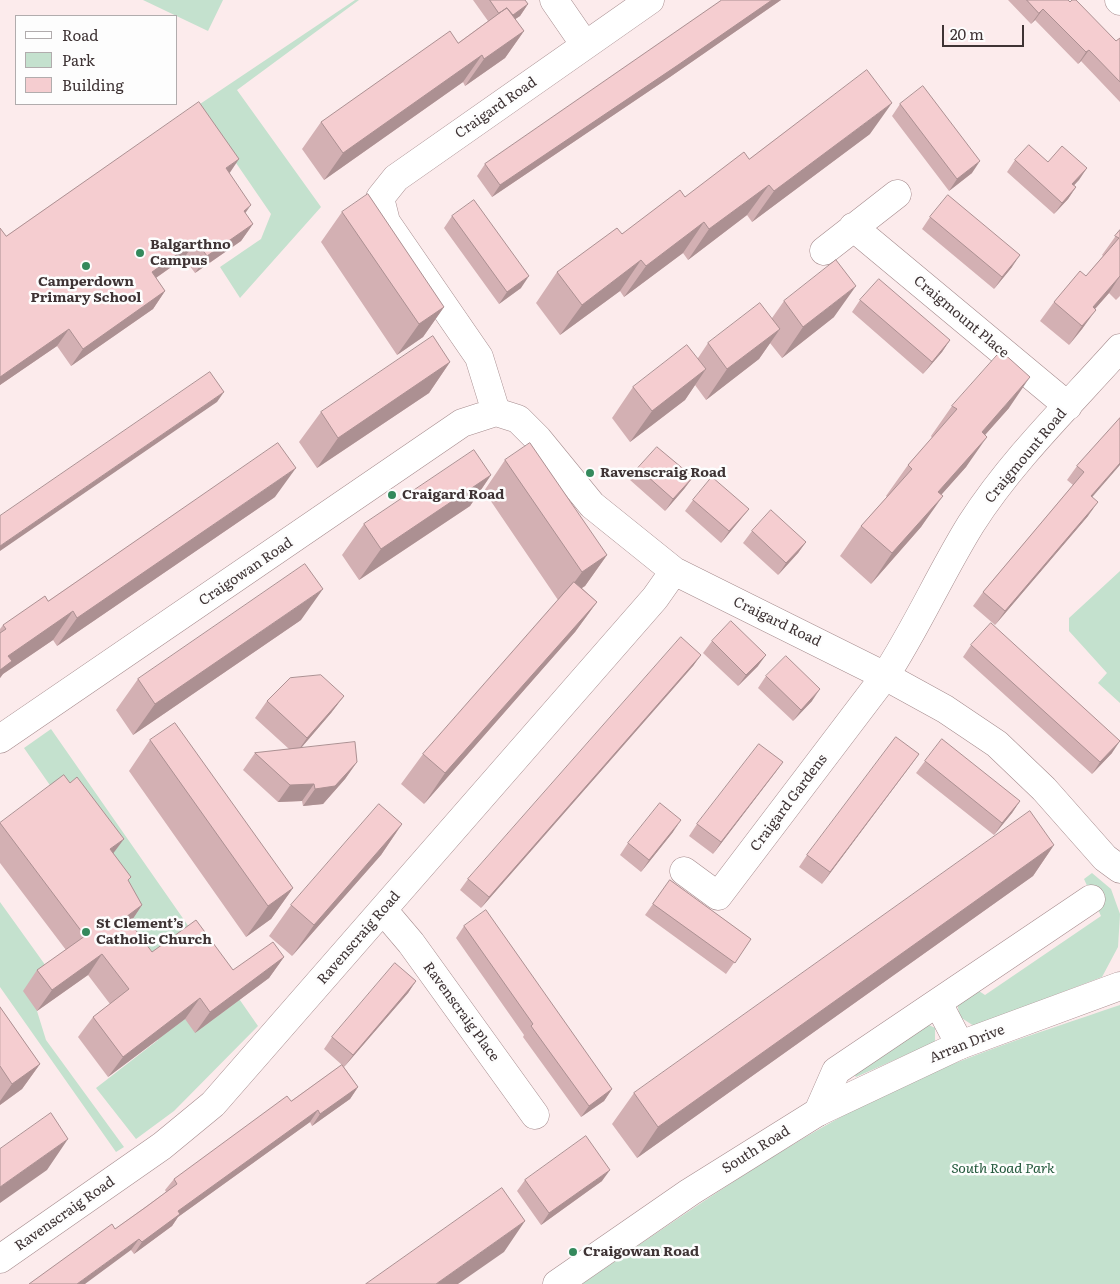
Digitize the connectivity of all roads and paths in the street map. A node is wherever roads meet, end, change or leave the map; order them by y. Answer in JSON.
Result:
{"nodes":[{"id":1,"x":554,"y":0,"type":"edge"},
{"id":2,"x":650,"y":0,"type":"edge"},
{"id":3,"x":585,"y":45,"type":"junction"},
{"id":4,"x":897,"y":194,"type":"dead end"},
{"id":5,"x":853,"y":227,"type":"junction"},
{"id":6,"x":824,"y":250,"type":"dead end"},
{"id":7,"x":1120,"y":348,"type":"edge"},
{"id":8,"x":1068,"y":406,"type":"junction"},
{"id":9,"x":496,"y":412,"type":"junction"},
{"id":10,"x":674,"y":571,"type":"junction"},
{"id":11,"x":885,"y":676,"type":"junction"},
{"id":12,"x":0,"y":739,"type":"edge"},
{"id":13,"x":1120,"y":869,"type":"edge"},
{"id":14,"x":684,"y":871,"type":"dead end"},
{"id":15,"x":1091,"y":900,"type":"dead end"},
{"id":16,"x":383,"y":910,"type":"junction"},
{"id":17,"x":1120,"y":986,"type":"edge"},
{"id":18,"x":938,"y":1002,"type":"junction"},
{"id":19,"x":960,"y":1045,"type":"junction"},
{"id":20,"x":818,"y":1112,"type":"junction"},
{"id":21,"x":535,"y":1115,"type":"dead end"},
{"id":22,"x":0,"y":1259,"type":"edge"},
{"id":23,"x":557,"y":1284,"type":"edge"}],
"edges":[{"from":1,"to":3,"type":"street"},
{"from":2,"to":3,"type":"street","name":"Craigard Road"},
{"from":3,"to":9,"type":"street","name":"Craigard Road"},
{"from":4,"to":5,"type":"street"},
{"from":5,"to":6,"type":"street"},
{"from":5,"to":8,"type":"street","name":"Craigmount Place"},
{"from":7,"to":8,"type":"street","name":"Craigmount Road"},
{"from":8,"to":11,"type":"street","name":"Craigmount Road"},
{"from":9,"to":10,"type":"street","name":"Craigard Road"},
{"from":9,"to":12,"type":"street","name":"Craigowan Road"},
{"from":10,"to":11,"type":"street","name":"Craigard Road"},
{"from":10,"to":16,"type":"street","name":"Ravenscraig Road"},
{"from":11,"to":13,"type":"street","name":"Craigard Road"},
{"from":11,"to":14,"type":"street","name":"Craigard Gardens"},
{"from":15,"to":18,"type":"street"},
{"from":16,"to":21,"type":"street","name":"Ravenscraig Place"},
{"from":16,"to":22,"type":"street","name":"Ravenscraig Road"},
{"from":17,"to":19,"type":"street","name":"Arran Drive"},
{"from":18,"to":19,"type":"street"},
{"from":18,"to":20,"type":"street"},
{"from":19,"to":20,"type":"street","name":"Arran Drive"},
{"from":20,"to":23,"type":"street","name":"South Road"}]}
